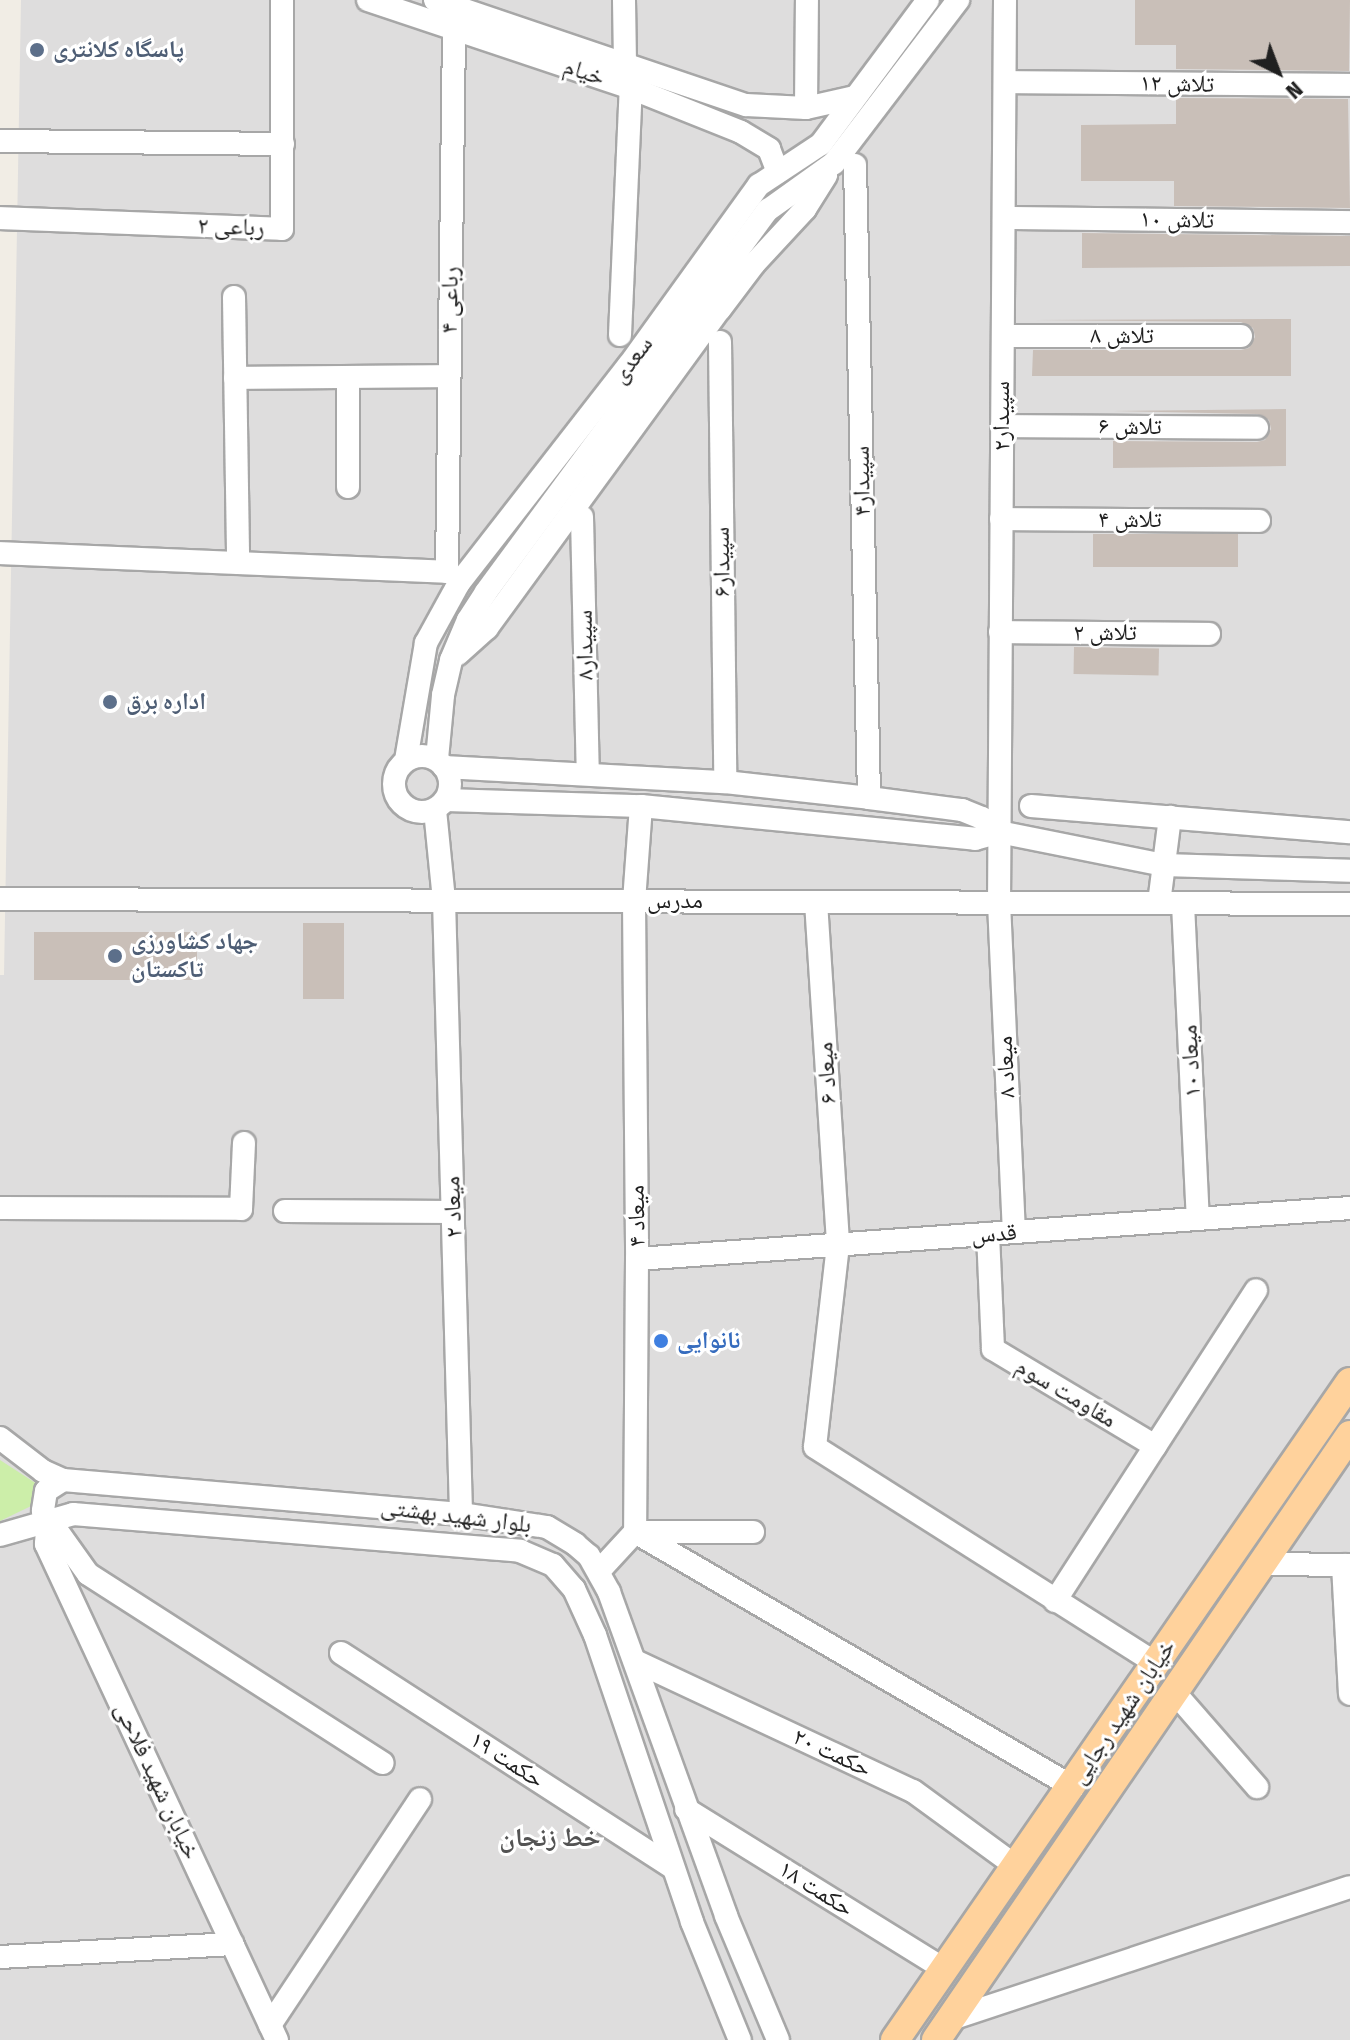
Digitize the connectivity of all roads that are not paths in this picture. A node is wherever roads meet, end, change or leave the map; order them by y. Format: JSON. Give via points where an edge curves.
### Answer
{"nodes":[{"id":1,"x":282,"y":0,"type":"edge"},
{"id":2,"x":368,"y":0,"type":"edge"},
{"id":3,"x":624,"y":0,"type":"edge"},
{"id":4,"x":807,"y":0,"type":"edge"},
{"id":5,"x":928,"y":0,"type":"edge"},
{"id":6,"x":958,"y":0,"type":"edge"},
{"id":7,"x":1005,"y":0,"type":"edge"},
{"id":8,"x":449,"y":9,"type":"edge"},
{"id":9,"x":625,"y":65,"type":"junction"},
{"id":10,"x":1005,"y":82,"type":"junction"},
{"id":11,"x":1350,"y":85,"type":"edge"},
{"id":12,"x":631,"y":88,"type":"junction"},
{"id":13,"x":855,"y":97,"type":"junction"},
{"id":14,"x":742,"y":104,"type":"junction"},
{"id":15,"x":771,"y":107,"type":"junction"},
{"id":16,"x":806,"y":108,"type":"junction"},
{"id":17,"x":731,"y":128,"type":"junction"},
{"id":18,"x":0,"y":141,"type":"edge"},
{"id":19,"x":759,"y":141,"type":"junction"},
{"id":20,"x":283,"y":144,"type":"junction"},
{"id":21,"x":845,"y":164,"type":"junction"},
{"id":22,"x":778,"y":172,"type":"junction"},
{"id":23,"x":0,"y":218,"type":"edge"},
{"id":24,"x":1004,"y":218,"type":"junction"},
{"id":25,"x":1350,"y":222,"type":"edge"},
{"id":26,"x":234,"y":297,"type":"dead end"},
{"id":27,"x":620,"y":335,"type":"dead end"},
{"id":28,"x":1003,"y":336,"type":"junction"},
{"id":29,"x":1241,"y":336,"type":"dead end"},
{"id":30,"x":720,"y":342,"type":"dead end"},
{"id":31,"x":449,"y":376,"type":"junction"},
{"id":32,"x":348,"y":377,"type":"junction"},
{"id":33,"x":235,"y":378,"type":"junction"},
{"id":34,"x":1002,"y":426,"type":"junction"},
{"id":35,"x":1257,"y":428,"type":"dead end"},
{"id":36,"x":348,"y":487,"type":"dead end"},
{"id":37,"x":582,"y":517,"type":"dead end"},
{"id":38,"x":1001,"y":519,"type":"junction"},
{"id":39,"x":1259,"y":521,"type":"dead end"},
{"id":40,"x":0,"y":553,"type":"edge"},
{"id":41,"x":238,"y":563,"type":"junction"},
{"id":42,"x":1000,"y":632,"type":"junction"},
{"id":43,"x":1209,"y":634,"type":"dead end"},
{"id":44,"x":406,"y":760,"type":"junction"},
{"id":45,"x":440,"y":763,"type":"junction"},
{"id":46,"x":588,"y":773,"type":"junction"},
{"id":47,"x":725,"y":782,"type":"junction"},
{"id":48,"x":869,"y":798,"type":"junction"},
{"id":49,"x":440,"y":805,"type":"junction"},
{"id":50,"x":641,"y":806,"type":"junction"},
{"id":51,"x":1031,"y":806,"type":"dead end"},
{"id":52,"x":1170,"y":817,"type":"junction"},
{"id":53,"x":999,"y":832,"type":"junction"},
{"id":54,"x":1350,"y":832,"type":"edge"},
{"id":55,"x":1164,"y":865,"type":"junction"},
{"id":56,"x":1350,"y":871,"type":"edge"},
{"id":57,"x":0,"y":899,"type":"edge"},
{"id":58,"x":444,"y":900,"type":"junction"},
{"id":59,"x":634,"y":901,"type":"junction"},
{"id":60,"x":816,"y":902,"type":"junction"},
{"id":61,"x":999,"y":903,"type":"junction"},
{"id":62,"x":1159,"y":903,"type":"junction"},
{"id":63,"x":1183,"y":904,"type":"junction"},
{"id":64,"x":1350,"y":904,"type":"edge"},
{"id":65,"x":244,"y":1143,"type":"dead end"},
{"id":66,"x":0,"y":1208,"type":"edge"},
{"id":67,"x":1350,"y":1208,"type":"edge"},
{"id":68,"x":285,"y":1211,"type":"dead end"},
{"id":69,"x":453,"y":1212,"type":"junction"},
{"id":70,"x":1198,"y":1219,"type":"junction"},
{"id":71,"x":1014,"y":1232,"type":"junction"},
{"id":72,"x":988,"y":1234,"type":"junction"},
{"id":73,"x":838,"y":1245,"type":"junction"},
{"id":74,"x":637,"y":1259,"type":"junction"},
{"id":75,"x":1256,"y":1290,"type":"dead end"},
{"id":76,"x":1350,"y":1382,"type":"edge"},
{"id":77,"x":1350,"y":1435,"type":"edge"},
{"id":78,"x":0,"y":1438,"type":"edge"},
{"id":79,"x":1155,"y":1446,"type":"junction"},
{"id":80,"x":63,"y":1480,"type":"junction"},
{"id":81,"x":461,"y":1514,"type":"junction"},
{"id":82,"x":48,"y":1520,"type":"junction"},
{"id":83,"x":635,"y":1532,"type":"junction"},
{"id":84,"x":753,"y":1532,"type":"dead end"},
{"id":85,"x":0,"y":1535,"type":"edge"},
{"id":86,"x":1237,"y":1545,"type":"junction"},
{"id":87,"x":1260,"y":1564,"type":"junction"},
{"id":88,"x":1347,"y":1565,"type":"edge"},
{"id":89,"x":599,"y":1571,"type":"junction"},
{"id":90,"x":1055,"y":1601,"type":"junction"},
{"id":91,"x":341,"y":1653,"type":"dead end"},
{"id":92,"x":635,"y":1661,"type":"junction"},
{"id":93,"x":1155,"y":1663,"type":"junction"},
{"id":94,"x":1175,"y":1693,"type":"junction"},
{"id":95,"x":1350,"y":1694,"type":"edge"},
{"id":96,"x":382,"y":1763,"type":"dead end"},
{"id":97,"x":1073,"y":1787,"type":"junction"},
{"id":98,"x":1257,"y":1787,"type":"dead end"},
{"id":99,"x":420,"y":1799,"type":"dead end"},
{"id":100,"x":686,"y":1809,"type":"junction"},
{"id":101,"x":672,"y":1867,"type":"junction"},
{"id":102,"x":1017,"y":1867,"type":"junction"},
{"id":103,"x":1350,"y":1887,"type":"edge"},
{"id":104,"x":726,"y":1916,"type":"junction"},
{"id":105,"x":692,"y":1922,"type":"junction"},
{"id":106,"x":233,"y":1944,"type":"junction"},
{"id":107,"x":0,"y":1957,"type":"edge"},
{"id":108,"x":946,"y":1970,"type":"junction"},
{"id":109,"x":942,"y":2030,"type":"edge"},
{"id":110,"x":274,"y":2032,"type":"edge"},
{"id":111,"x":740,"y":2040,"type":"edge"},
{"id":112,"x":778,"y":2040,"type":"edge"},
{"id":113,"x":895,"y":2040,"type":"edge"}],
"edges":[{"from":1,"to":20,"type":"street","name":"رباعی ۲"},
{"from":2,"to":8,"type":"street","name":"خیام"},
{"from":3,"to":9,"type":"street"},
{"from":4,"to":16,"type":"street"},
{"from":5,"to":13,"type":"street","name":"سعدی"},
{"from":6,"to":21,"type":"street","name":"سعدی"},
{"from":7,"to":10,"type":"street","name":"سپیدار۲"},
{"from":8,"to":9,"type":"street","name":"خیام"},
{"from":8,"to":12,"type":"street","name":"خیام"},
{"from":8,"to":31,"type":"street","name":"رباعی ۴"},
{"from":9,"to":14,"type":"street","name":"خیام"},
{"from":10,"to":11,"type":"street","name":"تلاش ۱۲"},
{"from":10,"to":24,"type":"street","name":"سپیدار۲"},
{"from":12,"to":17,"type":"street","name":"خیام"},
{"from":12,"to":27,"type":"street"},
{"from":13,"to":16,"type":"street","name":"خیام"},
{"from":13,"to":22,"type":"street","name":"سعدی","via":[[821,144]]},
{"from":14,"to":15,"type":"street","name":"خیام"},
{"from":14,"to":17,"type":"street","via":[[742,117]]},
{"from":15,"to":16,"type":"street","name":"خیام"},
{"from":15,"to":19,"type":"street","via":[[761,122]]},
{"from":17,"to":19,"type":"street","name":"خیام"},
{"from":18,"to":20,"type":"street"},
{"from":19,"to":22,"type":"street","via":[[769,149]]},
{"from":20,"to":23,"type":"street","name":"رباعی ۲","via":[[282,229]]},
{"from":21,"to":45,"type":"street","name":"سعدی","via":[[768,210],[486,592],[451,660],[443,695]]},
{"from":21,"to":48,"type":"street","name":"سپیدار۴"},
{"from":22,"to":44,"type":"street","name":"سعدی","via":[[759,185],[629,365],[459,583],[426,643]]},
{"from":24,"to":25,"type":"street","name":"تلاش ۱۰"},
{"from":24,"to":28,"type":"street","name":"سپیدار۲"},
{"from":26,"to":33,"type":"street"},
{"from":28,"to":29,"type":"street","name":"تلاش ۸"},
{"from":28,"to":34,"type":"street","name":"سپیدار۲"},
{"from":30,"to":47,"type":"street","name":"سپیدار۶"},
{"from":31,"to":32,"type":"street"},
{"from":31,"to":41,"type":"street","name":"رباعی ۴","via":[[447,572]]},
{"from":32,"to":33,"type":"street"},
{"from":32,"to":36,"type":"street"},
{"from":33,"to":41,"type":"street"},
{"from":34,"to":35,"type":"street","name":"تلاش ۶"},
{"from":34,"to":38,"type":"street","name":"سپیدار۲"},
{"from":37,"to":46,"type":"street","name":"سپیدار۸"},
{"from":38,"to":39,"type":"street","name":"تلاش ۴"},
{"from":38,"to":42,"type":"street","name":"سپیدار۲"},
{"from":40,"to":41,"type":"street"},
{"from":42,"to":43,"type":"street","name":"تلاش ۲"},
{"from":42,"to":53,"type":"street","name":"سپیدار۲"},
{"from":44,"to":45,"type":"street","via":[[423,755]]},
{"from":44,"to":49,"type":"street","via":[[395,773],[393,791],[402,806],[418,813]]},
{"from":45,"to":46,"type":"street"},
{"from":45,"to":49,"type":"street","via":[[451,785]]},
{"from":46,"to":47,"type":"street"},
{"from":47,"to":48,"type":"street"},
{"from":48,"to":53,"type":"street","via":[[962,810]]},
{"from":49,"to":50,"type":"street"},
{"from":49,"to":58,"type":"street"},
{"from":50,"to":53,"type":"street","via":[[975,839]]},
{"from":50,"to":59,"type":"street","name":"میعاد ۴"},
{"from":51,"to":52,"type":"street"},
{"from":52,"to":54,"type":"street"},
{"from":52,"to":55,"type":"street"},
{"from":53,"to":55,"type":"street"},
{"from":53,"to":61,"type":"street","name":"میعاد ۸"},
{"from":55,"to":56,"type":"street"},
{"from":55,"to":62,"type":"street"},
{"from":57,"to":58,"type":"street","name":"مدرس"},
{"from":58,"to":59,"type":"street","name":"مدرس"},
{"from":58,"to":69,"type":"street","name":"میعاد ۲"},
{"from":59,"to":60,"type":"street","name":"مدرس"},
{"from":59,"to":74,"type":"street","name":"میعاد ۴"},
{"from":60,"to":61,"type":"street","name":"مدرس"},
{"from":60,"to":73,"type":"street","name":"میعاد ۶"},
{"from":61,"to":62,"type":"street","name":"مدرس"},
{"from":61,"to":71,"type":"street","name":"میعاد ۸"},
{"from":62,"to":63,"type":"street","name":"مدرس"},
{"from":63,"to":64,"type":"street","name":"مدرس"},
{"from":63,"to":70,"type":"street","name":"میعاد ۱۰"},
{"from":65,"to":66,"type":"street","via":[[241,1209]]},
{"from":67,"to":70,"type":"street","name":"قدس"},
{"from":68,"to":69,"type":"street"},
{"from":69,"to":81,"type":"street","name":"میعاد ۲"},
{"from":70,"to":71,"type":"street","name":"قدس"},
{"from":71,"to":72,"type":"street","name":"قدس"},
{"from":72,"to":73,"type":"street","name":"قدس"},
{"from":72,"to":79,"type":"street","name":"مقاومت سوم","via":[[993,1349]]},
{"from":73,"to":74,"type":"street","name":"قدس"},
{"from":73,"to":90,"type":"street","name":"میعاد ۶","via":[[815,1447]]},
{"from":74,"to":83,"type":"street","name":"میعاد ۴"},
{"from":75,"to":79,"type":"street"},
{"from":76,"to":86,"type":"main road","name":"خیابان شهید رجایی"},
{"from":77,"to":87,"type":"main road","name":"خیابان شهید رجایی"},
{"from":78,"to":80,"type":"street","name":"بلوار شهید بهشتی"},
{"from":79,"to":90,"type":"street"},
{"from":80,"to":81,"type":"street","name":"بلوار شهید بهشتی"},
{"from":80,"to":82,"type":"street","name":"خیابان شهید فلاحی","via":[[53,1483],[42,1500]]},
{"from":81,"to":89,"type":"street","name":"بلوار شهید بهشتی","via":[[547,1527],[575,1544]]},
{"from":82,"to":85,"type":"street","name":"بلوار شهید بهشتی"},
{"from":82,"to":96,"type":"street","via":[[88,1574]]},
{"from":82,"to":101,"type":"street","name":"بلوار شهید بهشتی","via":[[73,1514],[520,1551],[553,1565],[574,1589],[595,1635]]},
{"from":82,"to":106,"type":"street","name":"خیابان شهید فلاحی","via":[[46,1544]]},
{"from":83,"to":84,"type":"street"},
{"from":83,"to":89,"type":"street"},
{"from":83,"to":97,"type":"street"},
{"from":86,"to":87,"type":"main road"},
{"from":86,"to":93,"type":"main road","name":"خیابان شهید رجایی"},
{"from":87,"to":88,"type":"street"},
{"from":87,"to":94,"type":"main road","name":"خیابان شهید رجایی"},
{"from":88,"to":95,"type":"street"},
{"from":89,"to":92,"type":"street","name":"بلوار شهید بهشتی"},
{"from":90,"to":93,"type":"street"},
{"from":91,"to":101,"type":"street","name":"حکمت ۱۹"},
{"from":92,"to":100,"type":"street","name":"بلوار شهید بهشتی"},
{"from":92,"to":102,"type":"street","name":"حکمت ۲۰","via":[[913,1791]]},
{"from":93,"to":97,"type":"main road","name":"خیابان شهید رجایی"},
{"from":94,"to":98,"type":"street"},
{"from":94,"to":109,"type":"main road","name":"خیابان شهید رجایی"},
{"from":97,"to":102,"type":"main road","name":"خیابان شهید رجایی"},
{"from":99,"to":110,"type":"street"},
{"from":100,"to":104,"type":"street","name":"بلوار شهید بهشتی"},
{"from":100,"to":108,"type":"street","name":"حکمت ۱۸"},
{"from":101,"to":105,"type":"street","name":"بلوار شهید بهشتی"},
{"from":102,"to":108,"type":"main road","name":"خیابان شهید رجایی"},
{"from":103,"to":109,"type":"street"},
{"from":104,"to":105,"type":"street"},
{"from":104,"to":112,"type":"street","name":"بلوار شهید بهشتی"},
{"from":105,"to":111,"type":"street","name":"بلوار شهید بهشتی"},
{"from":106,"to":107,"type":"street"},
{"from":106,"to":110,"type":"street","name":"خیابان شهید فلاحی"},
{"from":108,"to":113,"type":"main road","name":"خیابان شهید رجایی"}]}
